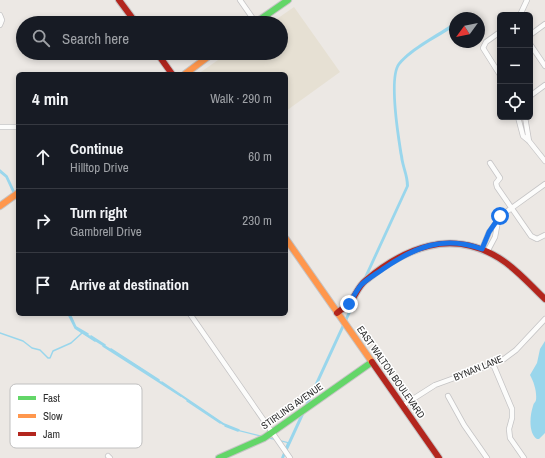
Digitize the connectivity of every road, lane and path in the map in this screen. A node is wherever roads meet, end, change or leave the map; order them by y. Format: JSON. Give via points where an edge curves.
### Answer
{"nodes":[{"id":1,"x":119,"y":0,"type":"edge"},
{"id":2,"x":240,"y":0,"type":"edge"},
{"id":3,"x":288,"y":0,"type":"edge"},
{"id":4,"x":527,"y":0,"type":"edge"},
{"id":5,"x":521,"y":12,"type":"edge"},
{"id":6,"x":0,"y":15,"type":"edge"},
{"id":7,"x":131,"y":16,"type":"edge"},
{"id":8,"x":251,"y":16,"type":"edge"},
{"id":9,"x":266,"y":16,"type":"edge"},
{"id":10,"x":545,"y":24,"type":"edge"},
{"id":11,"x":0,"y":25,"type":"edge"},
{"id":12,"x":533,"y":33,"type":"edge"},
{"id":13,"x":497,"y":34,"type":"edge"},
{"id":14,"x":533,"y":48,"type":"edge"},
{"id":15,"x":162,"y":60,"type":"edge"},
{"id":16,"x":204,"y":60,"type":"edge"},
{"id":17,"x":545,"y":66,"type":"edge"},
{"id":18,"x":497,"y":71,"type":"edge"},
{"id":19,"x":171,"y":72,"type":"edge"},
{"id":20,"x":188,"y":72,"type":"edge"},
{"id":21,"x":545,"y":85,"type":"edge"},
{"id":22,"x":533,"y":94,"type":"edge"},
{"id":23,"x":519,"y":120,"type":"edge"},
{"id":24,"x":526,"y":120,"type":"edge"},
{"id":25,"x":0,"y":127,"type":"edge"},
{"id":26,"x":16,"y":127,"type":"edge"},
{"id":27,"x":529,"y":141,"type":"junction"},
{"id":28,"x":545,"y":161,"type":"edge"},
{"id":29,"x":490,"y":163,"type":"dead end"},
{"id":30,"x":545,"y":184,"type":"edge"},
{"id":31,"x":16,"y":194,"type":"edge"},
{"id":32,"x":0,"y":206,"type":"edge"},
{"id":33,"x":511,"y":208,"type":"junction"},
{"id":34,"x":545,"y":235,"type":"edge"},
{"id":35,"x":288,"y":241,"type":"edge"},
{"id":36,"x":485,"y":250,"type":"junction"},
{"id":37,"x":545,"y":299,"type":"edge"},
{"id":38,"x":337,"y":312,"type":"junction"},
{"id":39,"x":191,"y":316,"type":"edge"},
{"id":40,"x":545,"y":319,"type":"edge"},
{"id":41,"x":372,"y":362,"type":"junction"},
{"id":42,"x":493,"y":364,"type":"junction"},
{"id":43,"x":448,"y":396,"type":"dead end"},
{"id":44,"x":402,"y":406,"type":"junction"},
{"id":45,"x":272,"y":432,"type":"junction"},
{"id":46,"x":219,"y":458,"type":"edge"},
{"id":47,"x":290,"y":458,"type":"edge"},
{"id":48,"x":438,"y":458,"type":"edge"},
{"id":49,"x":486,"y":458,"type":"edge"},
{"id":50,"x":524,"y":458,"type":"edge"}],
"edges":[{"from":1,"to":7,"type":"street"},
{"from":2,"to":8,"type":"street"},
{"from":3,"to":9,"type":"street"},
{"from":4,"to":5,"type":"street"},
{"from":6,"to":11,"type":"street"},
{"from":10,"to":12,"type":"street"},
{"from":13,"to":18,"type":"street","via":[[486,42],[483,48]]},
{"from":14,"to":17,"type":"street"},
{"from":15,"to":19,"type":"street"},
{"from":16,"to":20,"type":"street"},
{"from":21,"to":22,"type":"street"},
{"from":23,"to":27,"type":"street","via":[[522,135]]},
{"from":24,"to":27,"type":"street"},
{"from":25,"to":26,"type":"street"},
{"from":27,"to":28,"type":"street"},
{"from":29,"to":33,"type":"street","via":[[500,178],[496,183],[497,187]]},
{"from":30,"to":33,"type":"street"},
{"from":31,"to":32,"type":"street"},
{"from":33,"to":34,"type":"street","via":[[532,237],[539,239]]},
{"from":33,"to":36,"type":"street","via":[[502,214],[495,237]]},
{"from":35,"to":38,"type":"street","name":"EAST WALTON BOULEVARD"},
{"from":36,"to":37,"type":"street","via":[[507,264]]},
{"from":36,"to":38,"type":"street","via":[[450,243],[412,250],[366,280],[348,305]]},
{"from":38,"to":41,"type":"street","name":"EAST WALTON BOULEVARD"},
{"from":39,"to":45,"type":"street"},
{"from":40,"to":42,"type":"street","name":"BYNAN LANE","via":[[514,352]]},
{"from":41,"to":44,"type":"street","name":"EAST WALTON BOULEVARD"},
{"from":41,"to":45,"type":"street","name":"STIRLING AVENUE"},
{"from":42,"to":44,"type":"street","name":"BYNAN LANE","via":[[435,385]]},
{"from":42,"to":50,"type":"street","via":[[512,409],[510,438]]},
{"from":43,"to":49,"type":"street"},
{"from":44,"to":48,"type":"street","name":"EAST WALTON BOULEVARD"},
{"from":45,"to":46,"type":"street","name":"STIRLING AVENUE"},
{"from":45,"to":47,"type":"street"}]}
